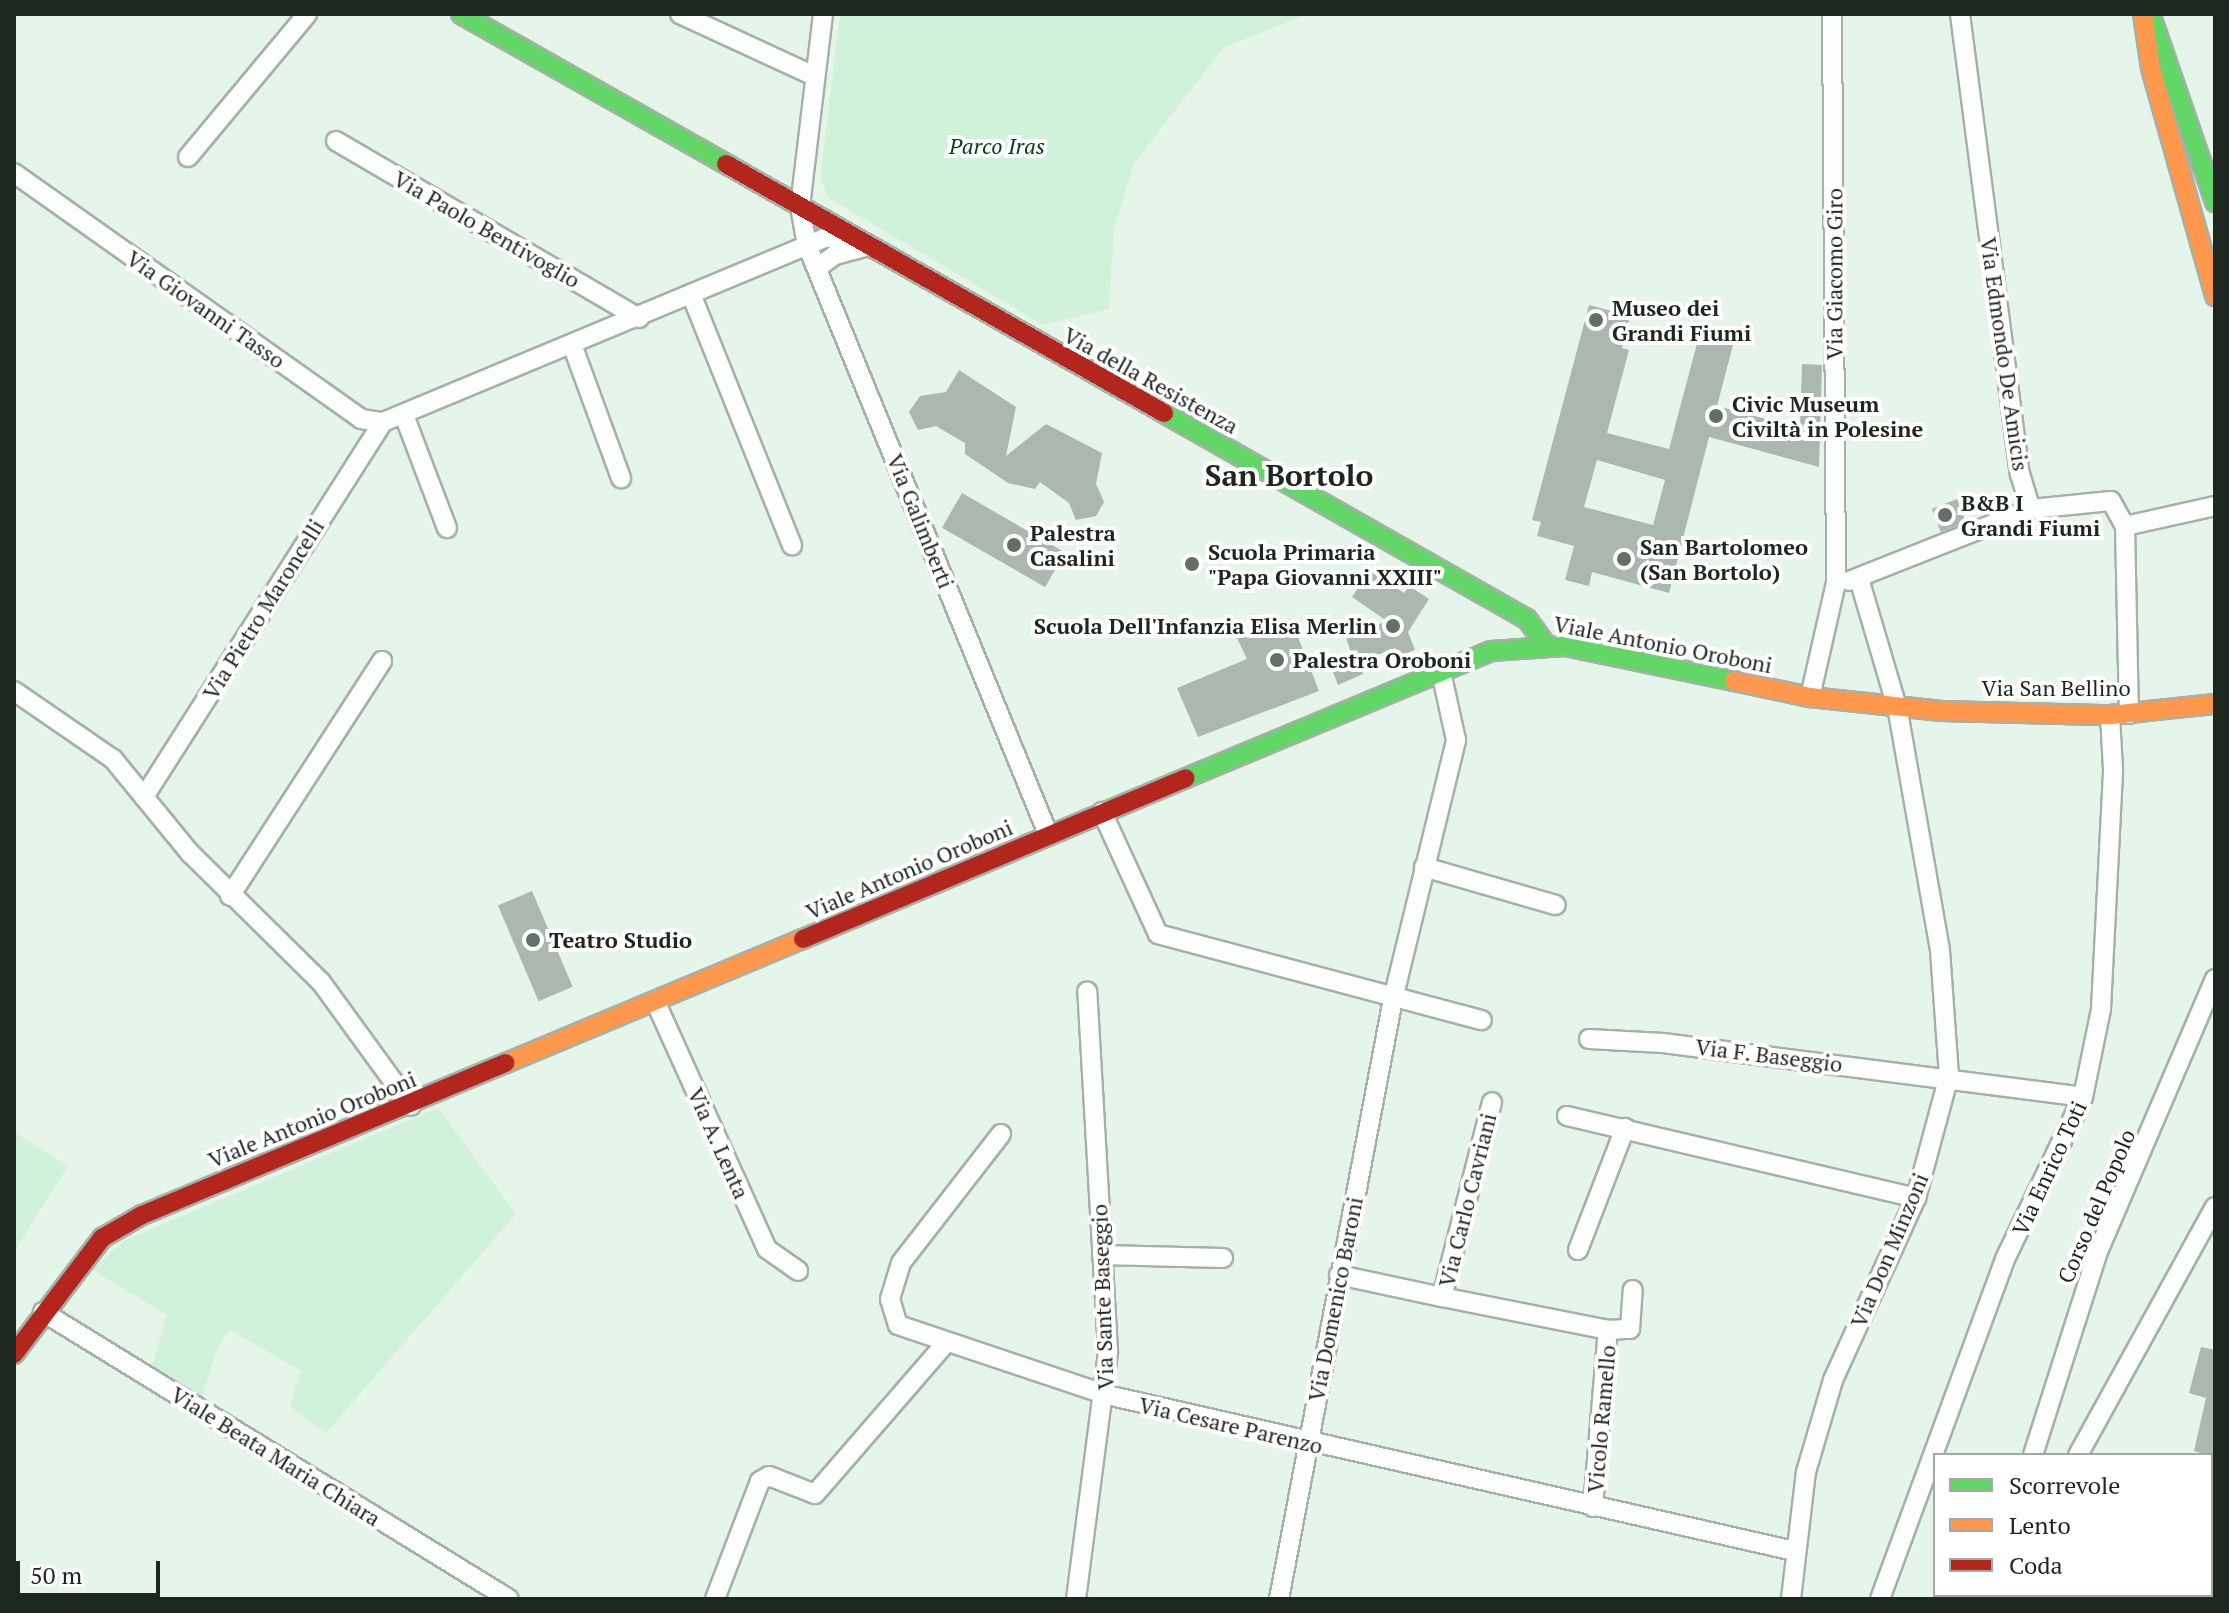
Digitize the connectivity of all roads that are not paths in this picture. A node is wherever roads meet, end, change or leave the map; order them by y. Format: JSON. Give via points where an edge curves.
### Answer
{"nodes":[{"id":1,"x":307,"y":14,"type":"edge"},
{"id":2,"x":461,"y":14,"type":"edge"},
{"id":3,"x":680,"y":14,"type":"edge"},
{"id":4,"x":823,"y":14,"type":"edge"},
{"id":5,"x":1832,"y":14,"type":"edge"},
{"id":6,"x":1960,"y":14,"type":"edge"},
{"id":7,"x":2143,"y":14,"type":"edge"},
{"id":8,"x":2151,"y":14,"type":"edge"},
{"id":9,"x":814,"y":76,"type":"junction"},
{"id":10,"x":336,"y":141,"type":"dead end"},
{"id":11,"x":188,"y":157,"type":"dead end"},
{"id":12,"x":14,"y":173,"type":"edge"},
{"id":13,"x":2211,"y":173,"type":"edge"},
{"id":14,"x":2179,"y":179,"type":"junction"},
{"id":15,"x":2215,"y":202,"type":"edge"},
{"id":16,"x":800,"y":206,"type":"junction"},
{"id":17,"x":856,"y":242,"type":"junction"},
{"id":18,"x":807,"y":245,"type":"junction"},
{"id":19,"x":817,"y":268,"type":"junction"},
{"id":20,"x":691,"y":294,"type":"junction"},
{"id":21,"x":2215,"y":296,"type":"edge"},
{"id":22,"x":639,"y":318,"type":"junction"},
{"id":23,"x":573,"y":347,"type":"junction"},
{"id":24,"x":404,"y":415,"type":"junction"},
{"id":25,"x":383,"y":422,"type":"junction"},
{"id":26,"x":621,"y":478,"type":"dead end"},
{"id":27,"x":2215,"y":506,"type":"edge"},
{"id":28,"x":2031,"y":509,"type":"junction"},
{"id":29,"x":2125,"y":526,"type":"junction"},
{"id":30,"x":447,"y":528,"type":"dead end"},
{"id":31,"x":792,"y":545,"type":"dead end"},
{"id":32,"x":1859,"y":579,"type":"junction"},
{"id":33,"x":1836,"y":583,"type":"junction"},
{"id":34,"x":1546,"y":645,"type":"junction"},
{"id":35,"x":382,"y":661,"type":"dead end"},
{"id":36,"x":1441,"y":672,"type":"junction"},
{"id":37,"x":14,"y":691,"type":"edge"},
{"id":38,"x":1810,"y":697,"type":"junction"},
{"id":39,"x":2215,"y":704,"type":"edge"},
{"id":40,"x":1897,"y":707,"type":"junction"},
{"id":41,"x":2119,"y":715,"type":"junction"},
{"id":42,"x":144,"y":797,"type":"junction"},
{"id":43,"x":1102,"y":812,"type":"junction"},
{"id":44,"x":1048,"y":834,"type":"junction"},
{"id":45,"x":1424,"y":867,"type":"junction"},
{"id":46,"x":230,"y":896,"type":"junction"},
{"id":47,"x":1556,"y":905,"type":"dead end"},
{"id":48,"x":2214,"y":986,"type":"edge"},
{"id":49,"x":1087,"y":992,"type":"dead end"},
{"id":50,"x":1393,"y":999,"type":"junction"},
{"id":51,"x":656,"y":1003,"type":"junction"},
{"id":52,"x":1482,"y":1020,"type":"dead end"},
{"id":53,"x":1589,"y":1039,"type":"dead end"},
{"id":54,"x":1949,"y":1076,"type":"junction"},
{"id":55,"x":2083,"y":1097,"type":"junction"},
{"id":56,"x":1492,"y":1102,"type":"dead end"},
{"id":57,"x":411,"y":1106,"type":"junction"},
{"id":58,"x":1567,"y":1116,"type":"dead end"},
{"id":59,"x":1625,"y":1128,"type":"junction"},
{"id":60,"x":1001,"y":1134,"type":"dead end"},
{"id":61,"x":1916,"y":1198,"type":"junction"},
{"id":62,"x":2215,"y":1207,"type":"edge"},
{"id":63,"x":1578,"y":1250,"type":"dead end"},
{"id":64,"x":1102,"y":1255,"type":"junction"},
{"id":65,"x":1223,"y":1258,"type":"dead end"},
{"id":66,"x":798,"y":1271,"type":"dead end"},
{"id":67,"x":1339,"y":1275,"type":"junction"},
{"id":68,"x":1633,"y":1290,"type":"dead end"},
{"id":69,"x":1442,"y":1297,"type":"junction"},
{"id":70,"x":43,"y":1312,"type":"junction"},
{"id":71,"x":1608,"y":1330,"type":"junction"},
{"id":72,"x":945,"y":1344,"type":"junction"},
{"id":73,"x":14,"y":1354,"type":"edge"},
{"id":74,"x":1107,"y":1395,"type":"junction"},
{"id":75,"x":1307,"y":1444,"type":"junction"},
{"id":76,"x":1934,"y":1453,"type":"edge"},
{"id":77,"x":2034,"y":1453,"type":"edge"},
{"id":78,"x":2079,"y":1453,"type":"edge"},
{"id":79,"x":1933,"y":1455,"type":"edge"},
{"id":80,"x":1593,"y":1507,"type":"junction"},
{"id":81,"x":1794,"y":1551,"type":"junction"},
{"id":82,"x":509,"y":1599,"type":"edge"},
{"id":83,"x":715,"y":1599,"type":"edge"},
{"id":84,"x":1076,"y":1599,"type":"edge"},
{"id":85,"x":1279,"y":1599,"type":"edge"},
{"id":86,"x":1791,"y":1599,"type":"edge"},
{"id":87,"x":1880,"y":1599,"type":"edge"}],
"edges":[{"from":1,"to":11,"type":"street"},
{"from":2,"to":16,"type":"street","name":"Via della Resistenza"},
{"from":3,"to":9,"type":"street"},
{"from":4,"to":9,"type":"street","name":"Via Galimberti"},
{"from":5,"to":33,"type":"street","name":"Via Giacomo Giro"},
{"from":6,"to":28,"type":"street","name":"Via Edmondo De Amicis","via":[[2020,474]]},
{"from":7,"to":14,"type":"street"},
{"from":8,"to":13,"type":"street"},
{"from":9,"to":16,"type":"street","name":"Via Galimberti"},
{"from":10,"to":22,"type":"street","name":"Via Paolo Bentivoglio"},
{"from":12,"to":25,"type":"street","name":"Via Giovanni Tasso","via":[[361,419]]},
{"from":13,"to":14,"type":"street"},
{"from":13,"to":15,"type":"street"},
{"from":14,"to":21,"type":"street"},
{"from":16,"to":17,"type":"street","name":"Via della Resistenza"},
{"from":16,"to":18,"type":"street","name":"Via Galimberti"},
{"from":17,"to":18,"type":"street"},
{"from":17,"to":19,"type":"street"},
{"from":17,"to":34,"type":"street","name":"Via della Resistenza","via":[[1527,619]]},
{"from":18,"to":19,"type":"street","name":"Via Galimberti"},
{"from":18,"to":20,"type":"street"},
{"from":19,"to":44,"type":"street","name":"Via Galimberti"},
{"from":20,"to":22,"type":"street"},
{"from":20,"to":31,"type":"street"},
{"from":22,"to":23,"type":"street"},
{"from":23,"to":24,"type":"street"},
{"from":23,"to":26,"type":"street"},
{"from":24,"to":25,"type":"street"},
{"from":24,"to":30,"type":"street"},
{"from":25,"to":42,"type":"street","name":"Via Pietro Maroncelli"},
{"from":27,"to":29,"type":"street"},
{"from":28,"to":29,"type":"street","via":[[2111,501]]},
{"from":28,"to":32,"type":"street"},
{"from":29,"to":41,"type":"street","name":"Via Enrico Toti"},
{"from":32,"to":33,"type":"street"},
{"from":32,"to":40,"type":"street"},
{"from":33,"to":38,"type":"street","name":"Via Giacomo Giro"},
{"from":34,"to":36,"type":"street","name":"Viale Antonio Oroboni","via":[[1491,651]]},
{"from":34,"to":38,"type":"street","name":"Viale Antonio Oroboni"},
{"from":35,"to":46,"type":"street"},
{"from":36,"to":43,"type":"street","name":"Viale Antonio Oroboni"},
{"from":36,"to":45,"type":"street","name":"Via Domenico Baroni","via":[[1456,740]]},
{"from":37,"to":42,"type":"street","via":[[113,759]]},
{"from":38,"to":40,"type":"street","name":"Viale Antonio Oroboni"},
{"from":39,"to":41,"type":"street","name":"Via San Bellino"},
{"from":40,"to":41,"type":"street","name":"Via San Bellino"},
{"from":40,"to":54,"type":"street","name":"Via Don Minzoni","via":[[1940,950]]},
{"from":41,"to":55,"type":"street","name":"Via Enrico Toti","via":[[2101,1009]]},
{"from":42,"to":46,"type":"street"},
{"from":43,"to":44,"type":"street","name":"Viale Antonio Oroboni"},
{"from":43,"to":50,"type":"street","via":[[1158,934]]},
{"from":44,"to":51,"type":"street","name":"Viale Antonio Oroboni"},
{"from":45,"to":47,"type":"street"},
{"from":45,"to":50,"type":"street","name":"Via Domenico Baroni"},
{"from":46,"to":57,"type":"street","via":[[321,982]]},
{"from":48,"to":77,"type":"street","name":"Corso del Popolo","via":[[2097,1254]]},
{"from":49,"to":64,"type":"street","name":"Via Sante Baseggio"},
{"from":50,"to":52,"type":"street"},
{"from":50,"to":67,"type":"street","name":"Via Domenico Baroni"},
{"from":51,"to":57,"type":"street","name":"Viale Antonio Oroboni"},
{"from":51,"to":66,"type":"street","name":"Via A. Lenta","via":[[767,1249]]},
{"from":53,"to":54,"type":"street","name":"Via F. Baseggio"},
{"from":54,"to":55,"type":"street","name":"Via F. Baseggio"},
{"from":54,"to":61,"type":"street","name":"Via Don Minzoni"},
{"from":55,"to":76,"type":"street","name":"Via Enrico Toti","via":[[2006,1257]]},
{"from":56,"to":69,"type":"street","name":"Via Carlo Cavriani"},
{"from":57,"to":70,"type":"street","name":"Viale Antonio Oroboni","via":[[120,1227],[75,1268]]},
{"from":58,"to":59,"type":"street"},
{"from":59,"to":61,"type":"street"},
{"from":59,"to":63,"type":"street"},
{"from":60,"to":72,"type":"street","name":"Via Cesare Parenzo","via":[[901,1263],[890,1299],[898,1325]]},
{"from":61,"to":81,"type":"street","name":"Via Don Minzoni","via":[[1833,1380],[1806,1472]]},
{"from":62,"to":78,"type":"street"},
{"from":64,"to":65,"type":"street"},
{"from":64,"to":74,"type":"street","name":"Via Sante Baseggio"},
{"from":67,"to":69,"type":"street","name":"Via Carlo Cavriani"},
{"from":67,"to":75,"type":"street","name":"Via Domenico Baroni"},
{"from":68,"to":71,"type":"street","via":[[1630,1329]]},
{"from":69,"to":71,"type":"street","name":"Via Carlo Cavriani"},
{"from":70,"to":73,"type":"street","name":"Viale Antonio Oroboni"},
{"from":70,"to":82,"type":"street","name":"Viale Beata Maria Chiara"},
{"from":71,"to":80,"type":"street","name":"Vicolo Ramello"},
{"from":72,"to":74,"type":"street","name":"Via Cesare Parenzo"},
{"from":72,"to":83,"type":"street","via":[[815,1494],[769,1476],[760,1481]]},
{"from":74,"to":75,"type":"street","name":"Via Cesare Parenzo"},
{"from":74,"to":84,"type":"street","name":"Via Sante Baseggio"},
{"from":75,"to":80,"type":"street","name":"Via Cesare Parenzo"},
{"from":75,"to":85,"type":"street","name":"Via Domenico Baroni"},
{"from":79,"to":87,"type":"street","name":"Via Enrico Toti"},
{"from":80,"to":81,"type":"street","name":"Via Cesare Parenzo"},
{"from":81,"to":86,"type":"street","name":"Via Don Minzoni"}]}
